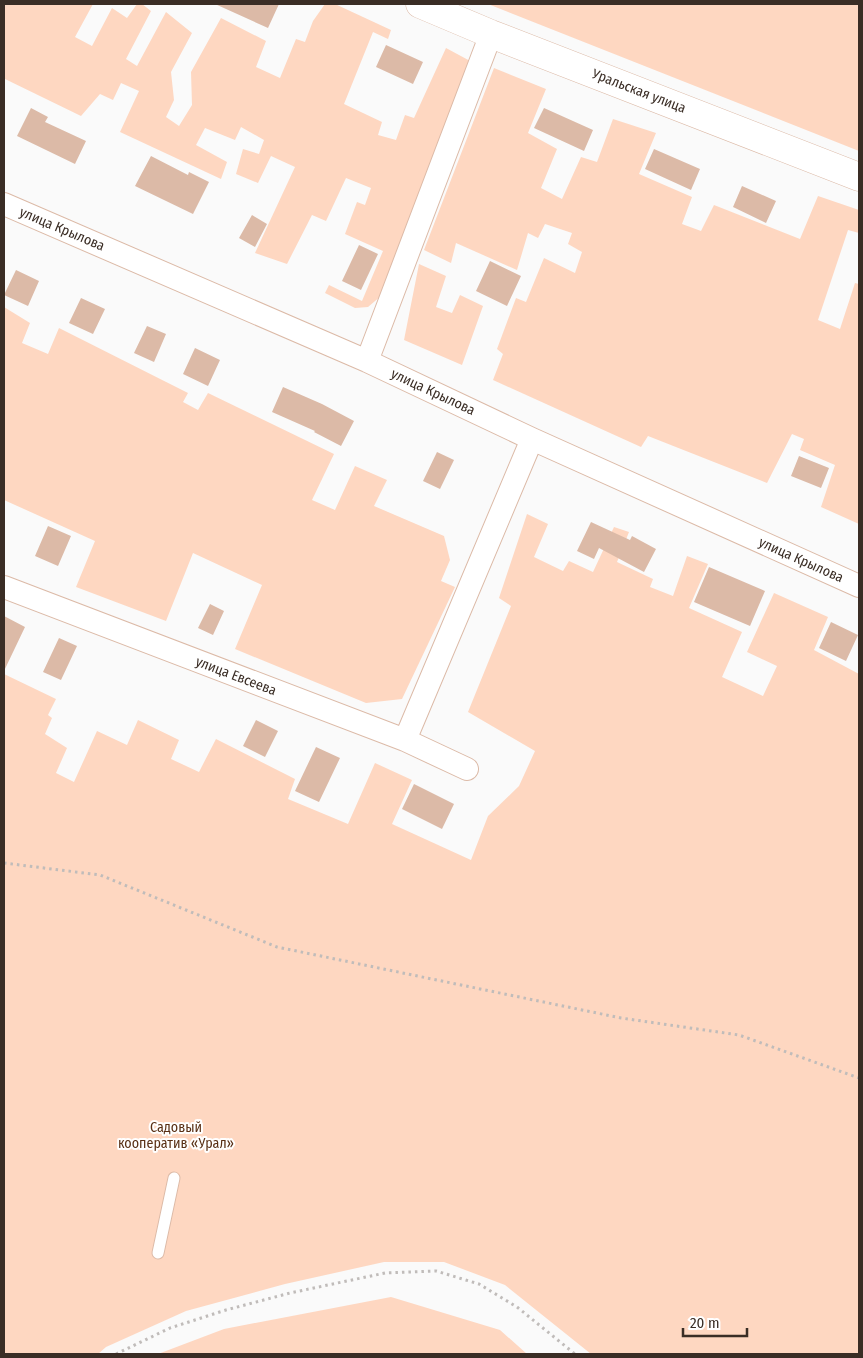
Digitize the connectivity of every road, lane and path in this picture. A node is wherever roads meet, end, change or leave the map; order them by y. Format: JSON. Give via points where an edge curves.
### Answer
{"nodes":[{"id":1,"x":420,"y":4,"type":"edge"},
{"id":2,"x":491,"y":34,"type":"junction"},
{"id":3,"x":859,"y":177,"type":"edge"},
{"id":4,"x":4,"y":204,"type":"edge"},
{"id":5,"x":367,"y":361,"type":"junction"},
{"id":6,"x":532,"y":439,"type":"junction"},
{"id":7,"x":859,"y":586,"type":"edge"},
{"id":8,"x":4,"y":587,"type":"edge"},
{"id":9,"x":405,"y":740,"type":"junction"},
{"id":10,"x":467,"y":769,"type":"dead end"},
{"id":11,"x":4,"y":862,"type":"edge"},
{"id":12,"x":859,"y":1078,"type":"edge"},
{"id":13,"x":174,"y":1178,"type":"dead end"},
{"id":14,"x":158,"y":1254,"type":"dead end"},
{"id":15,"x":116,"y":1354,"type":"edge"},
{"id":16,"x":576,"y":1354,"type":"edge"}],
"edges":[{"from":1,"to":2,"type":"main road","name":"Уральская улица"},
{"from":2,"to":3,"type":"main road","name":"Уральская улица"},
{"from":2,"to":5,"type":"street"},
{"from":4,"to":5,"type":"street","name":"улица Крылова"},
{"from":5,"to":6,"type":"street","name":"улица Крылова"},
{"from":6,"to":7,"type":"street","name":"улица Крылова"},
{"from":6,"to":9,"type":"street"},
{"from":8,"to":9,"type":"street","name":"улица Евсеева"},
{"from":9,"to":10,"type":"street","name":"улица Евсеева"},
{"from":11,"to":12,"type":"path","via":[[100,875],[277,947],[621,1018],[739,1035]]},
{"from":13,"to":14,"type":"lane"},
{"from":15,"to":16,"type":"path","via":[[170,1328],[290,1293],[385,1273],[436,1271],[479,1284],[517,1307]]}]}
